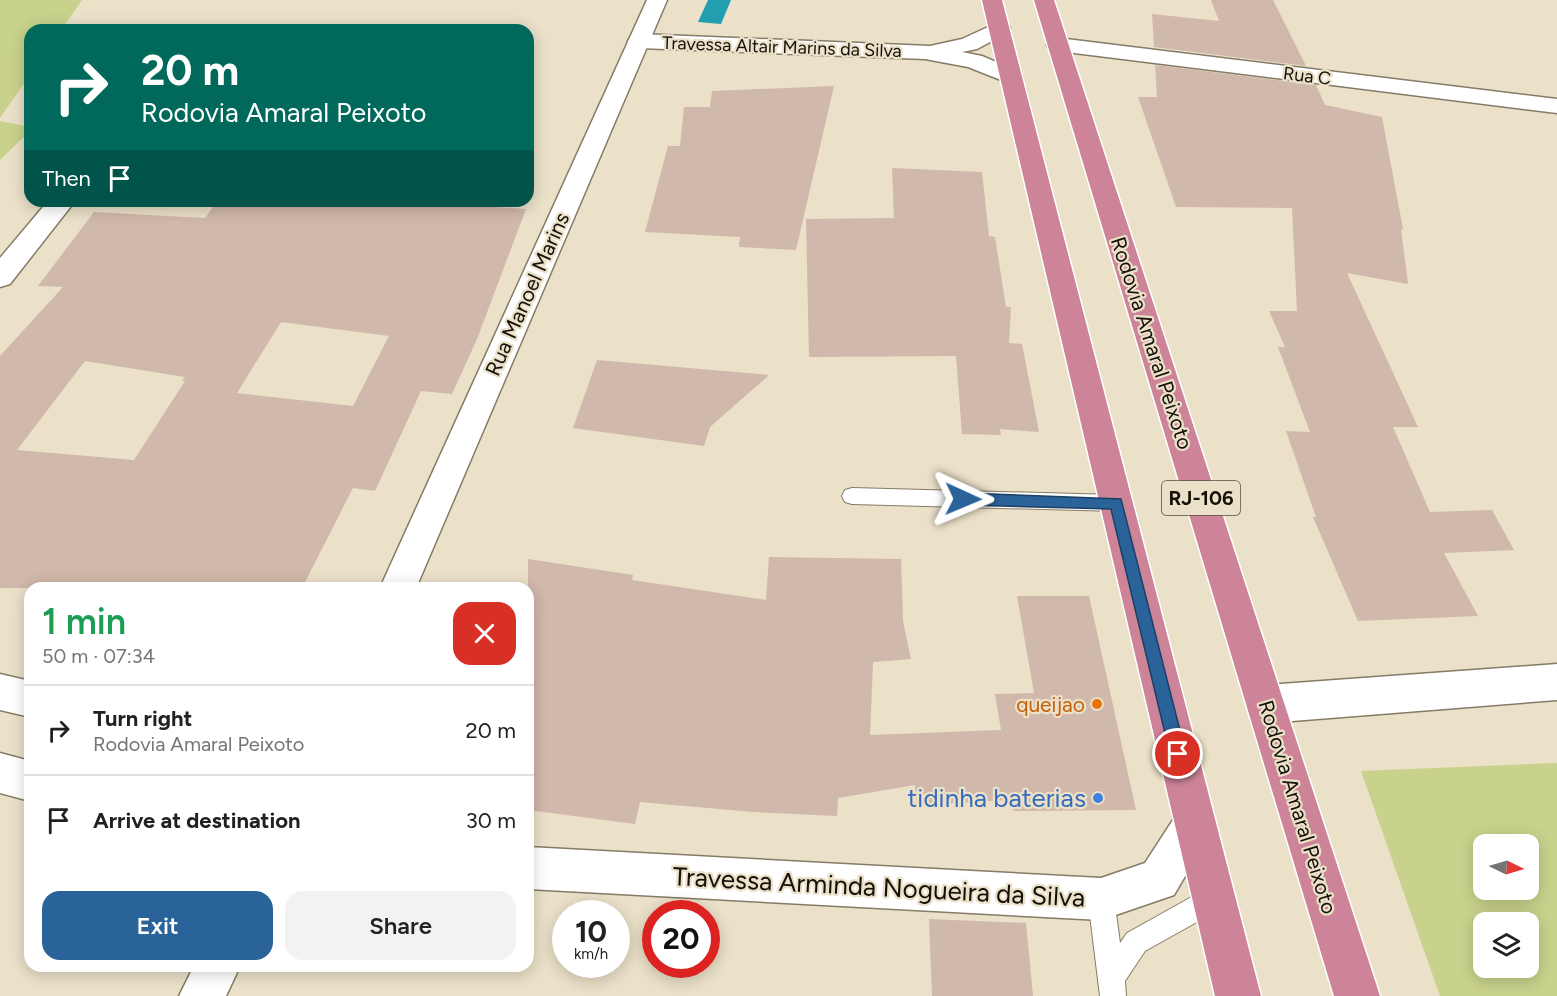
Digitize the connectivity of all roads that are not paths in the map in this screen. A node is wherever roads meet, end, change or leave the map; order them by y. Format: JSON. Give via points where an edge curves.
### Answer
{"nodes":[{"id":1,"x":657,"y":0,"type":"edge"},
{"id":2,"x":1044,"y":0,"type":"edge"},
{"id":3,"x":996,"y":14,"type":"edge"},
{"id":4,"x":639,"y":41,"type":"junction"},
{"id":5,"x":1058,"y":45,"type":"junction"},
{"id":6,"x":926,"y":52,"type":"junction"},
{"id":7,"x":1011,"y":77,"type":"junction"},
{"id":8,"x":1557,"y":106,"type":"edge"},
{"id":9,"x":57,"y":207,"type":"edge"},
{"id":10,"x":0,"y":277,"type":"edge"},
{"id":11,"x":852,"y":496,"type":"dead end"},
{"id":12,"x":1116,"y":503,"type":"junction"},
{"id":13,"x":401,"y":582,"type":"edge"},
{"id":14,"x":1557,"y":682,"type":"edge"},
{"id":15,"x":0,"y":692,"type":"edge"},
{"id":16,"x":24,"y":698,"type":"edge"},
{"id":17,"x":1266,"y":704,"type":"junction"},
{"id":18,"x":0,"y":773,"type":"edge"},
{"id":19,"x":24,"y":779,"type":"edge"},
{"id":20,"x":1194,"y":823,"type":"junction"},
{"id":21,"x":534,"y":868,"type":"edge"},
{"id":22,"x":1101,"y":899,"type":"junction"},
{"id":23,"x":1213,"y":899,"type":"junction"},
{"id":24,"x":215,"y":972,"type":"edge"},
{"id":25,"x":1112,"y":987,"type":"edge"},
{"id":26,"x":202,"y":996,"type":"edge"},
{"id":27,"x":1238,"y":996,"type":"edge"},
{"id":28,"x":1357,"y":996,"type":"edge"}],
"edges":[{"from":1,"to":4,"type":"street","name":"Rua Manoel Marins"},
{"from":2,"to":5,"type":"highway","name":"Rodovia Amaral Peixoto","number":"RJ-106"},
{"from":3,"to":6,"type":"street","name":"Travessa Altair Marins da Silva","via":[[969,44]]},
{"from":3,"to":7,"type":"highway"},
{"from":4,"to":6,"type":"street","name":"Travessa Altair Marins da Silva"},
{"from":4,"to":13,"type":"street","name":"Rua Manoel Marins"},
{"from":5,"to":8,"type":"street","name":"Rua C"},
{"from":5,"to":17,"type":"highway","name":"Rodovia Amaral Peixoto","number":"RJ-106"},
{"from":6,"to":7,"type":"street","name":"Travessa Altair Marins da Silva","via":[[974,61]]},
{"from":7,"to":12,"type":"highway"},
{"from":9,"to":10,"type":"street"},
{"from":11,"to":12,"type":"lane"},
{"from":12,"to":20,"type":"highway"},
{"from":14,"to":17,"type":"street"},
{"from":15,"to":16,"type":"street"},
{"from":17,"to":28,"type":"highway","name":"Rodovia Amaral Peixoto","number":"RJ-106"},
{"from":18,"to":19,"type":"street"},
{"from":20,"to":22,"type":"street","name":"Travessa Arminda Nogueira da Silva","via":[[1159,880]]},
{"from":20,"to":23,"type":"highway"},
{"from":21,"to":22,"type":"street","name":"Travessa Arminda Nogueira da Silva"},
{"from":22,"to":25,"type":"lane"},
{"from":23,"to":25,"type":"lane","via":[[1136,942]]},
{"from":23,"to":27,"type":"highway"},
{"from":24,"to":26,"type":"street"}]}
